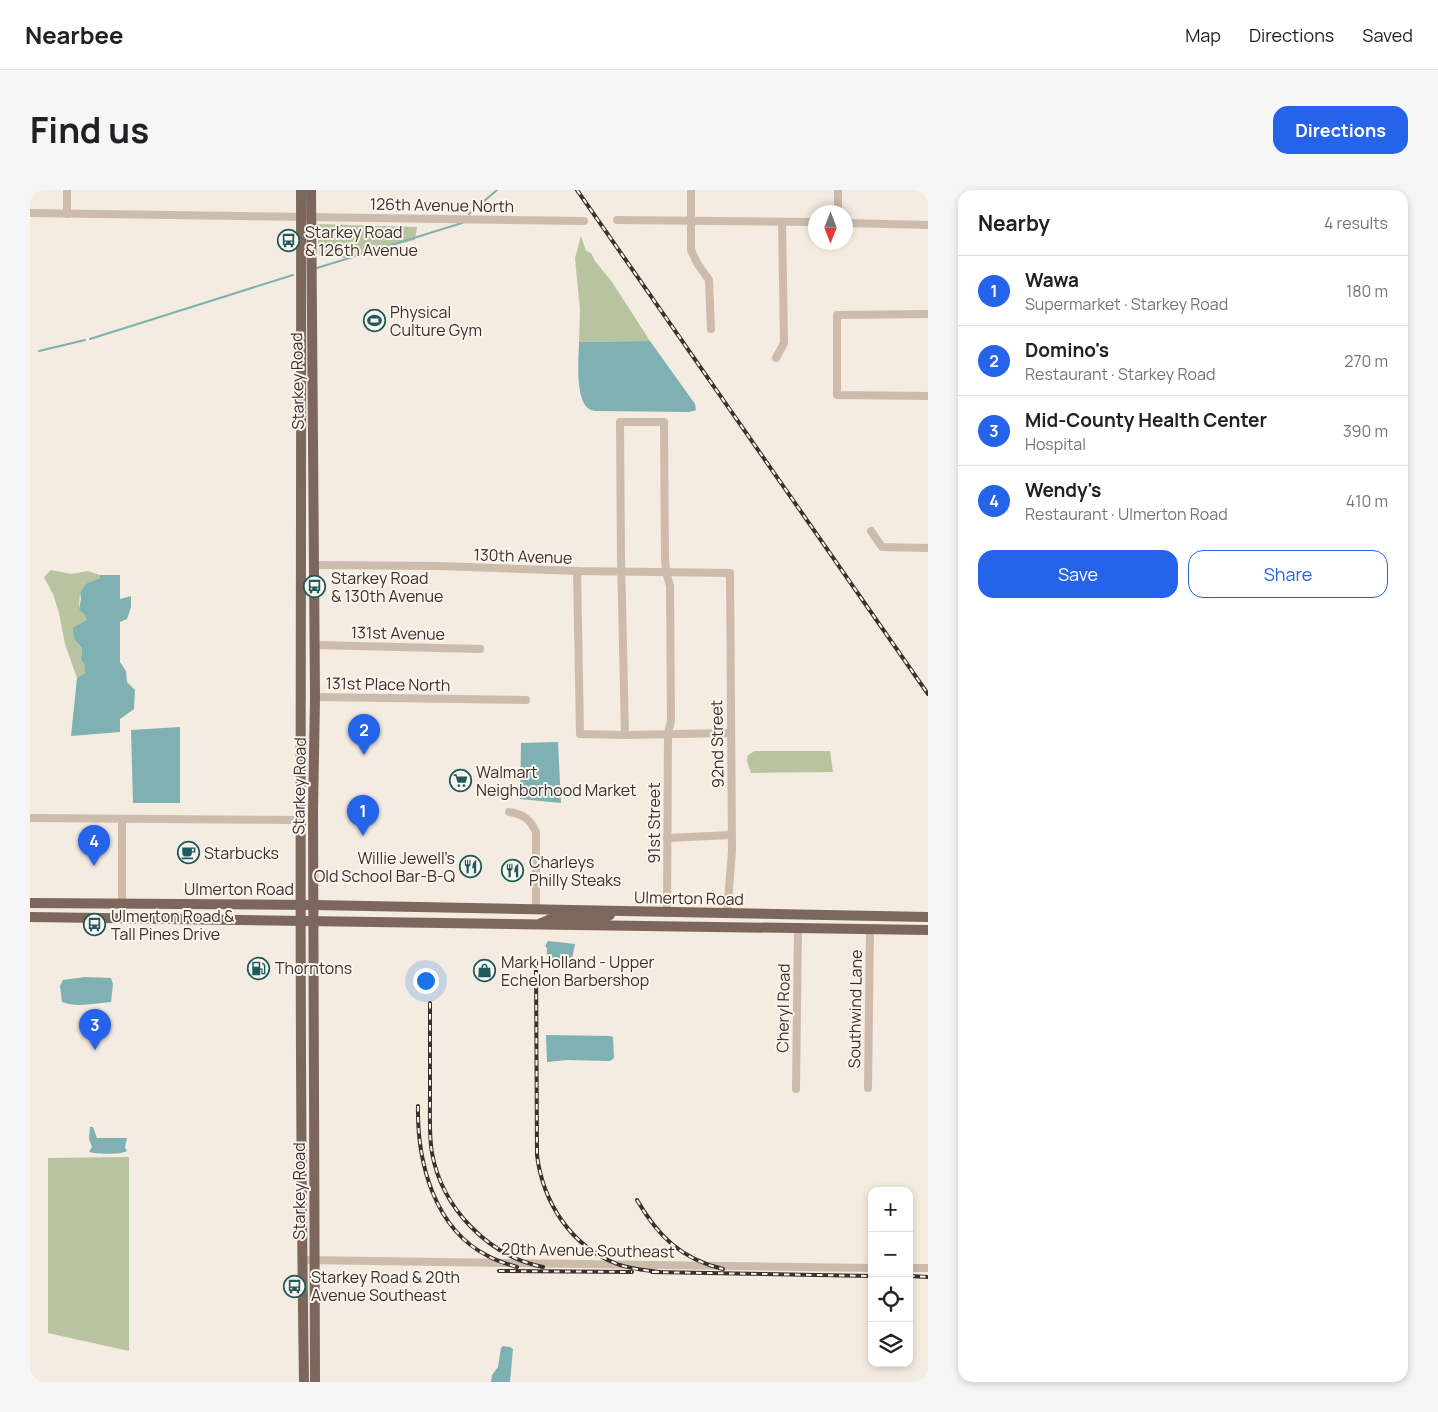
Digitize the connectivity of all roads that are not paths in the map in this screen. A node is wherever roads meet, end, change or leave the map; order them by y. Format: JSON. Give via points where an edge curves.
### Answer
{"nodes":[{"id":1,"x":67,"y":190,"type":"edge"},
{"id":2,"x":301,"y":190,"type":"edge"},
{"id":3,"x":311,"y":190,"type":"edge"},
{"id":4,"x":691,"y":190,"type":"edge"},
{"id":5,"x":838,"y":190,"type":"edge"},
{"id":6,"x":838,"y":205,"type":"edge"},
{"id":7,"x":30,"y":213,"type":"edge"},
{"id":8,"x":67,"y":214,"type":"junction"},
{"id":9,"x":306,"y":217,"type":"junction"},
{"id":10,"x":617,"y":220,"type":"dead end"},
{"id":11,"x":691,"y":220,"type":"junction"},
{"id":12,"x":584,"y":221,"type":"dead end"},
{"id":13,"x":782,"y":222,"type":"junction"},
{"id":14,"x":808,"y":222,"type":"edge"},
{"id":15,"x":853,"y":223,"type":"edge"},
{"id":16,"x":928,"y":225,"type":"edge"},
{"id":17,"x":928,"y":314,"type":"edge"},
{"id":18,"x":711,"y":329,"type":"dead end"},
{"id":19,"x":776,"y":358,"type":"dead end"},
{"id":20,"x":928,"y":396,"type":"edge"},
{"id":21,"x":302,"y":516,"type":"junction"},
{"id":22,"x":871,"y":531,"type":"dead end"},
{"id":23,"x":928,"y":548,"type":"edge"},
{"id":24,"x":314,"y":565,"type":"junction"},
{"id":25,"x":577,"y":571,"type":"junction"},
{"id":26,"x":622,"y":571,"type":"junction"},
{"id":27,"x":666,"y":572,"type":"junction"},
{"id":28,"x":730,"y":573,"type":"joint"},
{"id":29,"x":302,"y":577,"type":"junction"},
{"id":30,"x":315,"y":645,"type":"junction"},
{"id":31,"x":480,"y":649,"type":"dead end"},
{"id":32,"x":315,"y":697,"type":"junction"},
{"id":33,"x":526,"y":700,"type":"dead end"},
{"id":34,"x":301,"y":729,"type":"junction"},
{"id":35,"x":668,"y":733,"type":"junction"},
{"id":36,"x":730,"y":733,"type":"junction"},
{"id":37,"x":625,"y":735,"type":"junction"},
{"id":38,"x":315,"y":748,"type":"junction"},
{"id":39,"x":509,"y":812,"type":"dead end"},
{"id":40,"x":30,"y":818,"type":"edge"},
{"id":41,"x":122,"y":820,"type":"junction"},
{"id":42,"x":301,"y":820,"type":"junction"},
{"id":43,"x":731,"y":835,"type":"junction"},
{"id":44,"x":667,"y":838,"type":"junction"},
{"id":45,"x":30,"y":903,"type":"edge"},
{"id":46,"x":122,"y":904,"type":"junction"},
{"id":47,"x":301,"y":905,"type":"junction"},
{"id":48,"x":314,"y":905,"type":"junction"},
{"id":49,"x":536,"y":909,"type":"junction"},
{"id":50,"x":618,"y":911,"type":"junction"},
{"id":51,"x":667,"y":913,"type":"junction"},
{"id":52,"x":727,"y":914,"type":"junction"},
{"id":53,"x":30,"y":917,"type":"edge"},
{"id":54,"x":897,"y":917,"type":"junction"},
{"id":55,"x":928,"y":917,"type":"edge"},
{"id":56,"x":301,"y":921,"type":"junction"},
{"id":57,"x":314,"y":921,"type":"junction"},
{"id":58,"x":498,"y":924,"type":"junction"},
{"id":59,"x":538,"y":925,"type":"junction"},
{"id":60,"x":645,"y":926,"type":"junction"},
{"id":61,"x":798,"y":928,"type":"junction"},
{"id":62,"x":870,"y":929,"type":"junction"},
{"id":63,"x":928,"y":930,"type":"edge"},
{"id":64,"x":868,"y":1088,"type":"dead end"},
{"id":65,"x":796,"y":1089,"type":"dead end"},
{"id":66,"x":303,"y":1260,"type":"junction"},
{"id":67,"x":314,"y":1260,"type":"junction"},
{"id":68,"x":868,"y":1268,"type":"edge"},
{"id":69,"x":913,"y":1268,"type":"edge"},
{"id":70,"x":928,"y":1268,"type":"edge"},
{"id":71,"x":304,"y":1382,"type":"edge"},
{"id":72,"x":315,"y":1382,"type":"edge"}],
"edges":[{"from":1,"to":8,"type":"street"},
{"from":2,"to":9,"type":"main road","name":"Starkey Road"},
{"from":3,"to":9,"type":"main road","name":"Starkey Road"},
{"from":4,"to":11,"type":"street"},
{"from":5,"to":6,"type":"street"},
{"from":7,"to":8,"type":"street","name":"126th Avenue North"},
{"from":8,"to":9,"type":"street","name":"126th Avenue North"},
{"from":9,"to":12,"type":"street","name":"126th Avenue North"},
{"from":9,"to":21,"type":"main road","name":"Starkey Road"},
{"from":9,"to":24,"type":"main road","name":"Starkey Road"},
{"from":10,"to":11,"type":"street"},
{"from":11,"to":13,"type":"street"},
{"from":11,"to":18,"type":"street","via":[[691,250],[709,280]]},
{"from":13,"to":14,"type":"street"},
{"from":13,"to":19,"type":"street","via":[[784,343]]},
{"from":15,"to":16,"type":"street"},
{"from":17,"to":20,"type":"street","via":[[837,315],[837,395]]},
{"from":21,"to":24,"type":"main road","via":[[305,520],[305,551]]},
{"from":21,"to":29,"type":"main road","name":"Starkey Road"},
{"from":22,"to":23,"type":"street","via":[[882,547]]},
{"from":24,"to":25,"type":"street","name":"130th Avenue"},
{"from":24,"to":29,"type":"main road"},
{"from":24,"to":30,"type":"main road","name":"Starkey Road"},
{"from":25,"to":26,"type":"street","name":"130th Avenue"},
{"from":25,"to":37,"type":"street","via":[[580,734]]},
{"from":26,"to":27,"type":"street","name":"130th Avenue"},
{"from":26,"to":27,"type":"street","name":"91st Street","via":[[620,422],[664,422]]},
{"from":26,"to":37,"type":"street"},
{"from":27,"to":28,"type":"street","name":"130th Avenue"},
{"from":27,"to":35,"type":"street","name":"91st Street","via":[[670,586],[671,721]]},
{"from":28,"to":36,"type":"street","name":"92nd Street"},
{"from":29,"to":34,"type":"main road","name":"Starkey Road"},
{"from":30,"to":31,"type":"street","name":"131st Avenue"},
{"from":30,"to":32,"type":"main road","name":"Starkey Road"},
{"from":32,"to":33,"type":"street","name":"131st Place North"},
{"from":32,"to":38,"type":"main road","name":"Starkey Road"},
{"from":34,"to":38,"type":"main road"},
{"from":34,"to":42,"type":"main road","name":"Starkey Road"},
{"from":35,"to":36,"type":"street"},
{"from":35,"to":37,"type":"street"},
{"from":35,"to":44,"type":"street","name":"91st Street"},
{"from":36,"to":43,"type":"street","name":"92nd Street"},
{"from":38,"to":48,"type":"main road","name":"Starkey Road"},
{"from":39,"to":49,"type":"street","via":[[525,816],[536,832]]},
{"from":40,"to":41,"type":"street"},
{"from":41,"to":42,"type":"street"},
{"from":41,"to":46,"type":"street"},
{"from":42,"to":47,"type":"main road","name":"Starkey Road"},
{"from":43,"to":44,"type":"street"},
{"from":43,"to":52,"type":"street","name":"92nd Street"},
{"from":44,"to":51,"type":"street","name":"91st Street"},
{"from":45,"to":46,"type":"main road","name":"Ulmerton Road"},
{"from":46,"to":47,"type":"main road","name":"Ulmerton Road"},
{"from":47,"to":48,"type":"main road","name":"Ulmerton Road"},
{"from":47,"to":56,"type":"main road","name":"Starkey Road"},
{"from":48,"to":49,"type":"main road","name":"Ulmerton Road"},
{"from":48,"to":57,"type":"main road","name":"Starkey Road"},
{"from":49,"to":50,"type":"main road","name":"Ulmerton Road"},
{"from":49,"to":58,"type":"main road","via":[[521,917],[504,918]]},
{"from":50,"to":51,"type":"main road","name":"Ulmerton Road"},
{"from":50,"to":59,"type":"main road","via":[[605,918],[553,918]]},
{"from":51,"to":52,"type":"main road","name":"Ulmerton Road"},
{"from":52,"to":54,"type":"main road","name":"Ulmerton Road"},
{"from":52,"to":60,"type":"main road","via":[[713,920],[657,919]]},
{"from":53,"to":56,"type":"main road","name":"Ulmerton Road"},
{"from":54,"to":55,"type":"main road","name":"Ulmerton Road"},
{"from":54,"to":61,"type":"main road","via":[[891,922],[813,922]]},
{"from":56,"to":57,"type":"main road","name":"Ulmerton Road"},
{"from":56,"to":66,"type":"main road","name":"Starkey Road"},
{"from":57,"to":58,"type":"main road","name":"Ulmerton Road"},
{"from":57,"to":67,"type":"main road","name":"Starkey Road"},
{"from":58,"to":59,"type":"main road","name":"Ulmerton Road"},
{"from":59,"to":60,"type":"main road","name":"Ulmerton Road"},
{"from":60,"to":61,"type":"main road","name":"Ulmerton Road"},
{"from":61,"to":62,"type":"main road","name":"Ulmerton Road"},
{"from":61,"to":65,"type":"street","name":"Cheryl Road"},
{"from":62,"to":63,"type":"main road","name":"Ulmerton Road"},
{"from":62,"to":64,"type":"street","name":"Southwind Lane"},
{"from":66,"to":67,"type":"street","name":"20th Avenue Southeast"},
{"from":66,"to":71,"type":"main road","name":"Starkey Road"},
{"from":67,"to":68,"type":"street","name":"20th Avenue Southeast"},
{"from":67,"to":72,"type":"main road","name":"Starkey Road"},
{"from":69,"to":70,"type":"street"}]}
